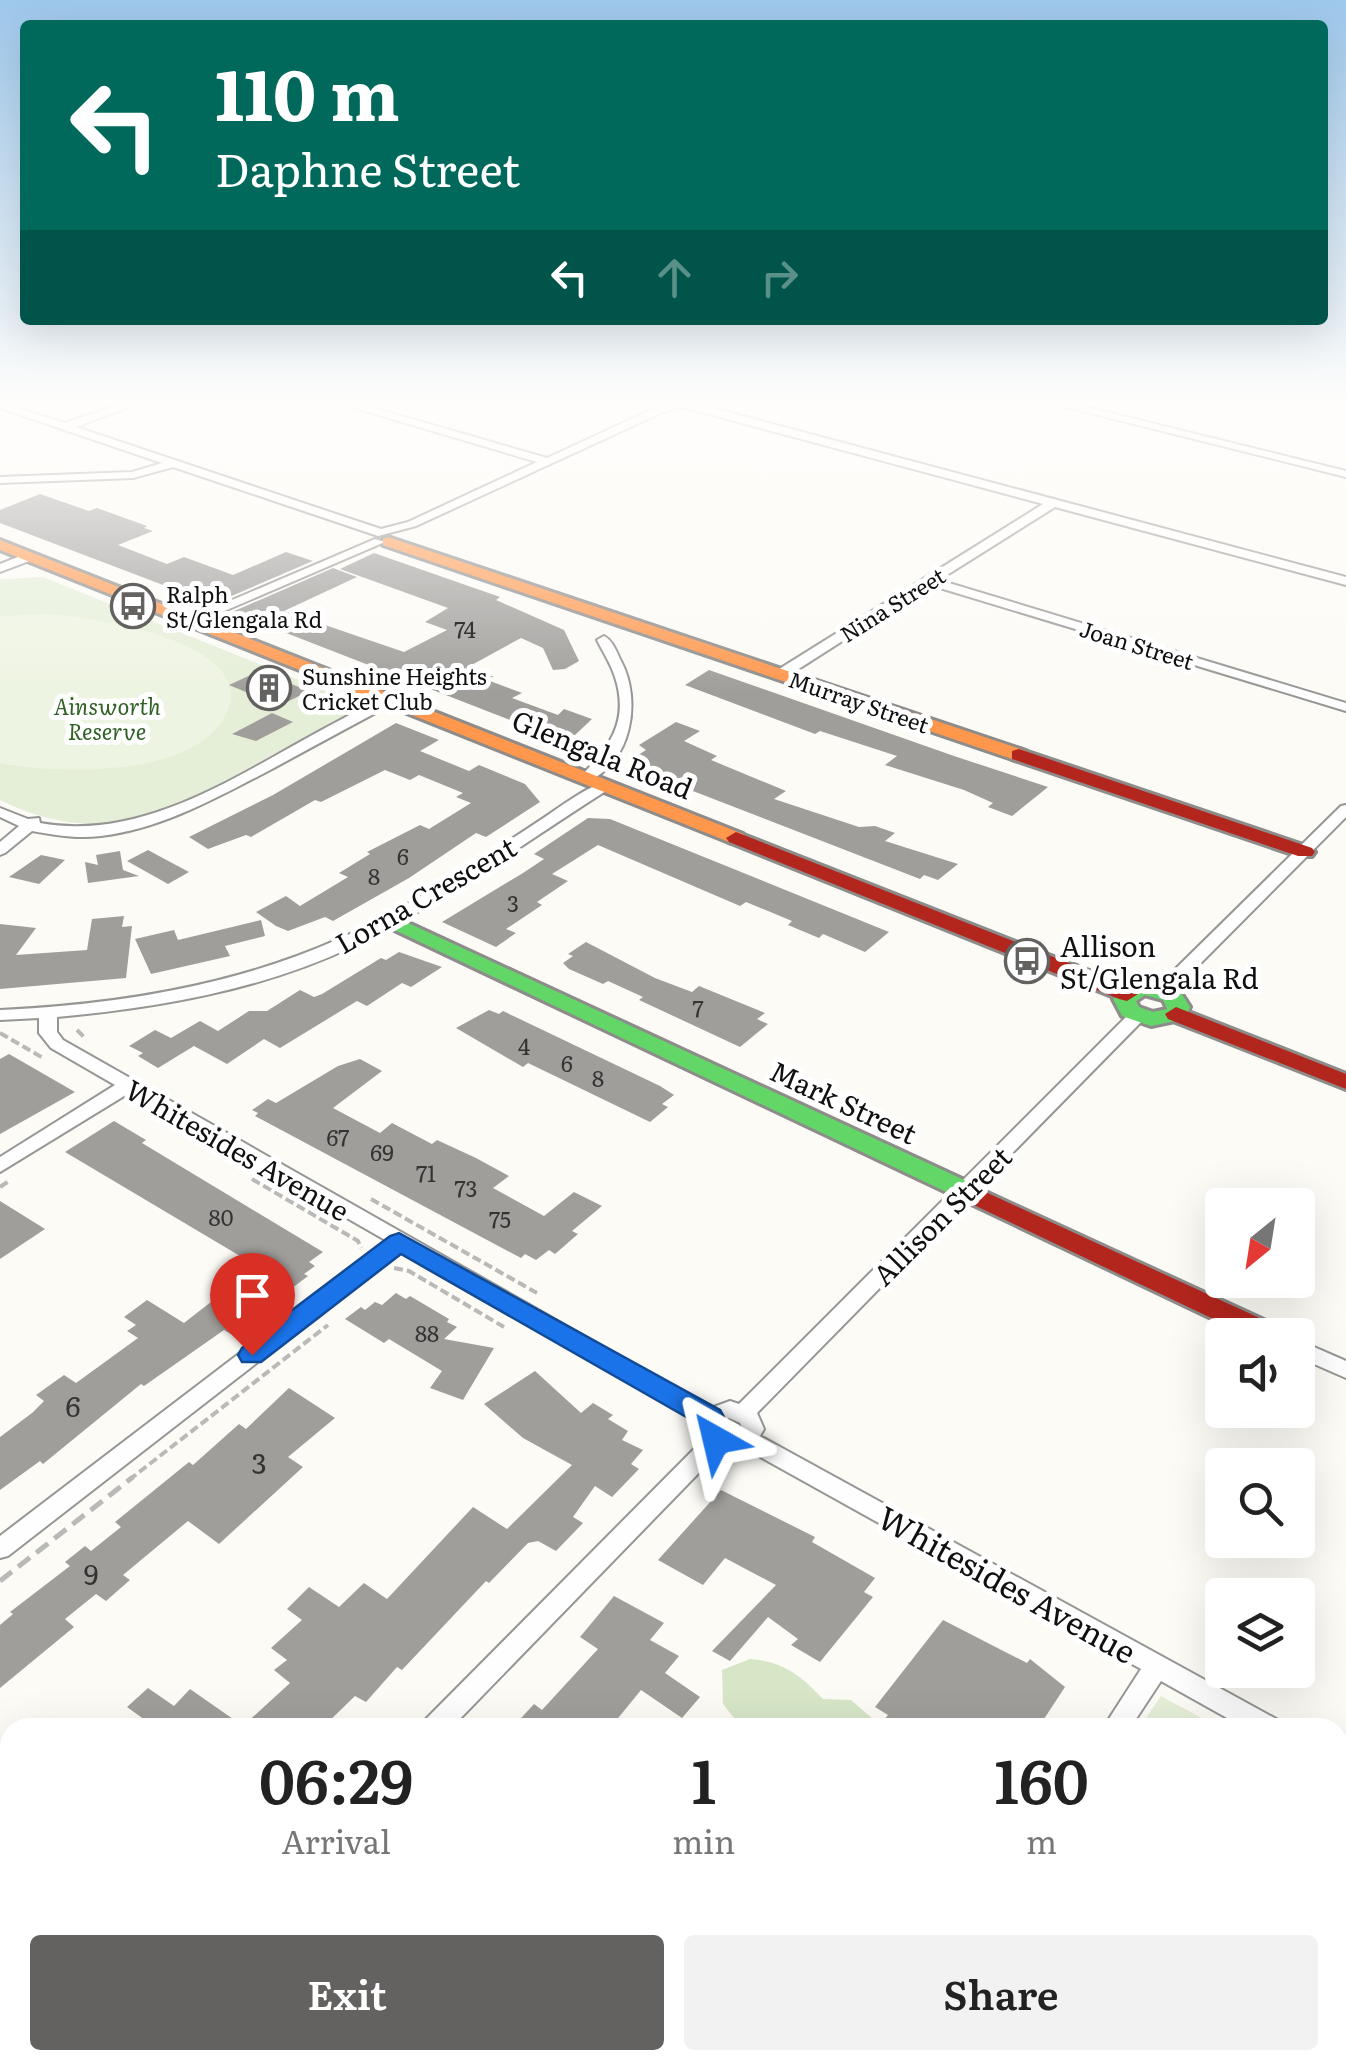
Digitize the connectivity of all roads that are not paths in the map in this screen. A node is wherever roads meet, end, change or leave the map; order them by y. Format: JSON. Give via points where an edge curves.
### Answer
{"nodes":[{"id":1,"x":274,"y":500,"type":"edge"},
{"id":2,"x":467,"y":500,"type":"edge"},
{"id":3,"x":1045,"y":500,"type":"edge"},
{"id":4,"x":1054,"y":502,"type":"junction"},
{"id":5,"x":389,"y":537,"type":"junction"},
{"id":6,"x":0,"y":546,"type":"edge"},
{"id":7,"x":28,"y":556,"type":"junction"},
{"id":8,"x":0,"y":568,"type":"edge"},
{"id":9,"x":928,"y":581,"type":"junction"},
{"id":10,"x":1346,"y":581,"type":"edge"},
{"id":11,"x":629,"y":622,"type":"junction"},
{"id":12,"x":196,"y":623,"type":"junction"},
{"id":13,"x":781,"y":674,"type":"junction"},
{"id":14,"x":389,"y":700,"type":"junction"},
{"id":15,"x":1346,"y":706,"type":"edge"},
{"id":16,"x":595,"y":782,"type":"junction"},
{"id":17,"x":0,"y":809,"type":"edge"},
{"id":18,"x":1346,"y":809,"type":"edge"},
{"id":19,"x":30,"y":824,"type":"junction"},
{"id":20,"x":0,"y":848,"type":"edge"},
{"id":21,"x":1304,"y":852,"type":"junction"},
{"id":22,"x":391,"y":921,"type":"junction"},
{"id":23,"x":1164,"y":991,"type":"junction"},
{"id":24,"x":1127,"y":994,"type":"junction"},
{"id":25,"x":48,"y":1013,"type":"junction"},
{"id":26,"x":0,"y":1014,"type":"edge"},
{"id":27,"x":1176,"y":1014,"type":"junction"},
{"id":28,"x":1137,"y":1016,"type":"junction"},
{"id":29,"x":1346,"y":1082,"type":"edge"},
{"id":30,"x":128,"y":1086,"type":"junction"},
{"id":31,"x":0,"y":1166,"type":"edge"},
{"id":32,"x":964,"y":1190,"type":"junction"},
{"id":33,"x":399,"y":1242,"type":"junction"},
{"id":34,"x":1235,"y":1318,"type":"edge"},
{"id":35,"x":1315,"y":1356,"type":"edge"},
{"id":36,"x":1346,"y":1370,"type":"edge"},
{"id":37,"x":744,"y":1413,"type":"junction"},
{"id":38,"x":713,"y":1429,"type":"junction"},
{"id":39,"x":747,"y":1439,"type":"junction"},
{"id":40,"x":0,"y":1549,"type":"edge"},
{"id":41,"x":1157,"y":1666,"type":"junction"},
{"id":42,"x":443,"y":1718,"type":"edge"},
{"id":43,"x":1122,"y":1718,"type":"edge"},
{"id":44,"x":1251,"y":1718,"type":"edge"}],
"edges":[{"from":1,"to":5,"type":"street","name":"Murray Street"},
{"from":2,"to":5,"type":"street"},
{"from":3,"to":4,"type":"street"},
{"from":4,"to":9,"type":"street","name":"Nina Street"},
{"from":4,"to":10,"type":"street"},
{"from":5,"to":11,"type":"street","name":"Murray Street"},
{"from":5,"to":12,"type":"street"},
{"from":6,"to":7,"type":"street","name":"Glengala Road"},
{"from":7,"to":8,"type":"street"},
{"from":7,"to":12,"type":"street","name":"Glengala Road"},
{"from":9,"to":13,"type":"street","name":"Nina Street"},
{"from":9,"to":15,"type":"street","name":"Joan Street"},
{"from":11,"to":13,"type":"street","name":"Murray Street"},
{"from":11,"to":16,"type":"street","name":"Lorna Crescent","via":[[604,640],[621,676],[625,720]]},
{"from":12,"to":14,"type":"street","name":"Glengala Road"},
{"from":13,"to":21,"type":"street","name":"Murray Street"},
{"from":14,"to":16,"type":"street","name":"Glengala Road"},
{"from":14,"to":19,"type":"street","via":[[174,813],[94,831]]},
{"from":16,"to":22,"type":"street","name":"Lorna Crescent"},
{"from":16,"to":24,"type":"street","name":"Glengala Road"},
{"from":17,"to":19,"type":"street"},
{"from":18,"to":21,"type":"street"},
{"from":19,"to":20,"type":"street"},
{"from":21,"to":23,"type":"street"},
{"from":22,"to":25,"type":"street","name":"Lorna Crescent","via":[[258,977],[133,1005]]},
{"from":22,"to":32,"type":"street","name":"Mark Street"},
{"from":23,"to":24,"type":"street"},
{"from":23,"to":27,"type":"street","via":[[1178,1002]]},
{"from":24,"to":28,"type":"street","via":[[1125,1004]]},
{"from":25,"to":26,"type":"street","name":"Lorna Crescent"},
{"from":25,"to":30,"type":"street","name":"Whitesides Avenue","via":[[48,1033],[57,1044]]},
{"from":27,"to":28,"type":"street","via":[[1160,1020]]},
{"from":27,"to":29,"type":"street"},
{"from":28,"to":32,"type":"street","name":"Allison Street"},
{"from":30,"to":31,"type":"street"},
{"from":30,"to":33,"type":"street","name":"Whitesides Avenue"},
{"from":32,"to":34,"type":"street","name":"Mark Street"},
{"from":32,"to":37,"type":"street","name":"Allison Street"},
{"from":33,"to":38,"type":"street","name":"Whitesides Avenue"},
{"from":33,"to":40,"type":"street"},
{"from":35,"to":36,"type":"street"},
{"from":37,"to":38,"type":"street","via":[[722,1410]]},
{"from":37,"to":39,"type":"street","via":[[752,1423]]},
{"from":38,"to":39,"type":"street","via":[[733,1444]]},
{"from":38,"to":42,"type":"street"},
{"from":39,"to":41,"type":"street","name":"Whitesides Avenue"},
{"from":41,"to":43,"type":"street"},
{"from":41,"to":44,"type":"street","name":"Whitesides Avenue"}]}
